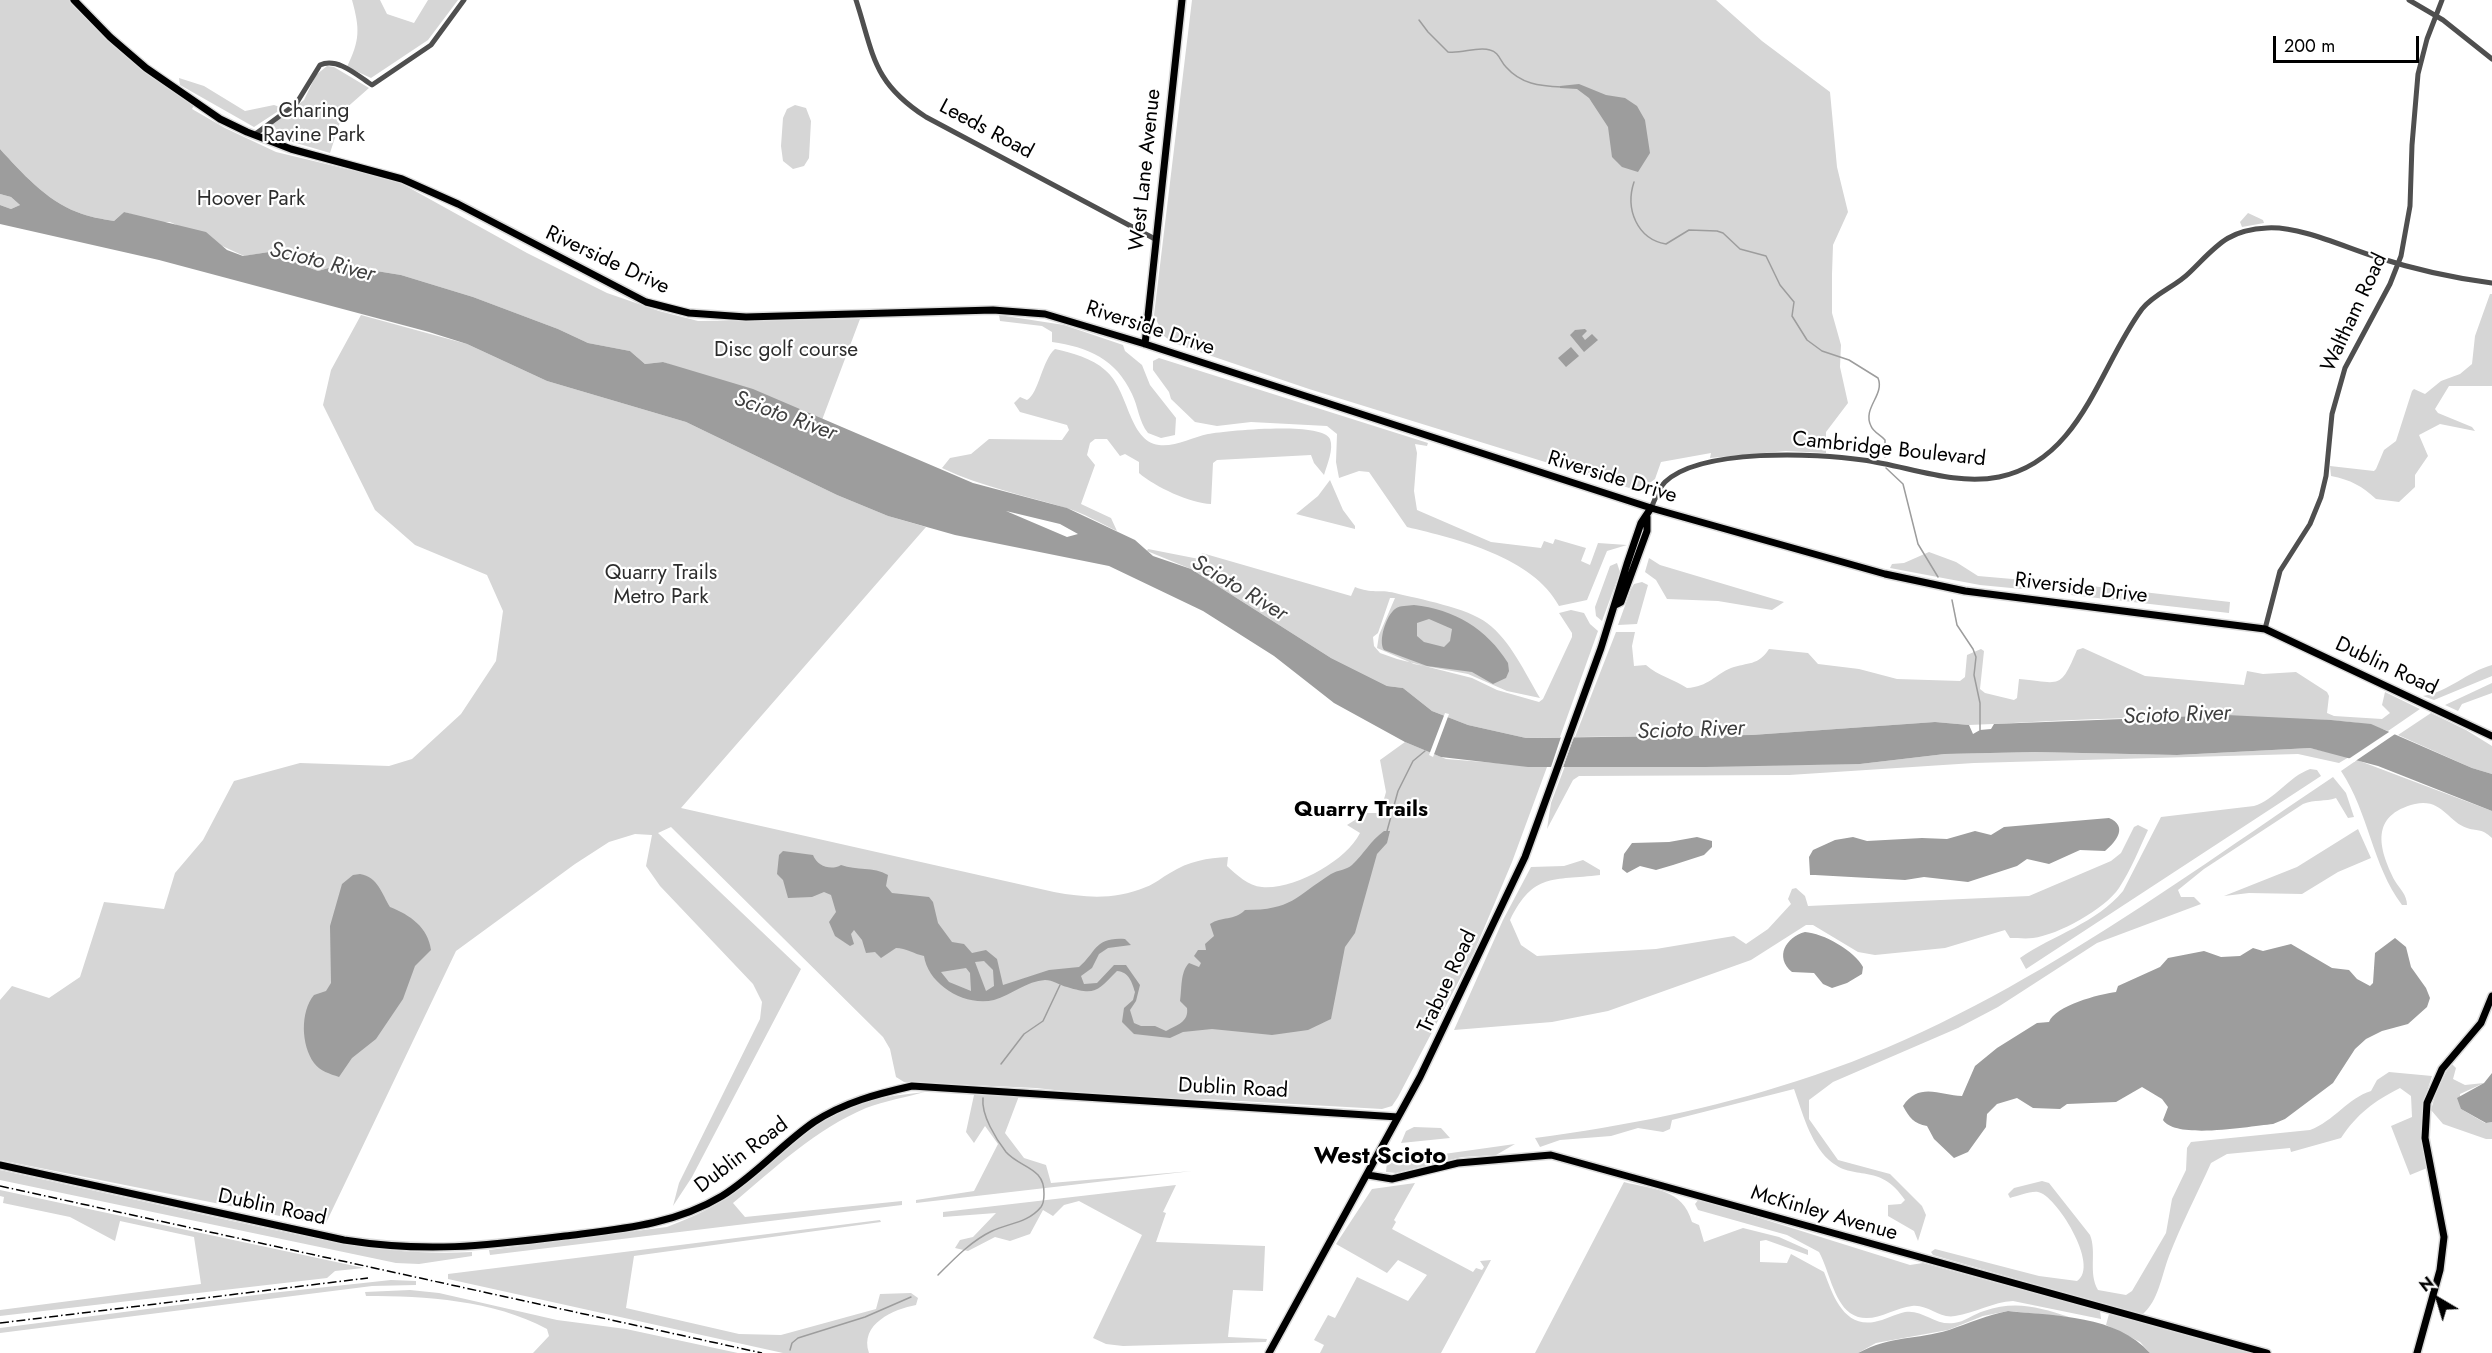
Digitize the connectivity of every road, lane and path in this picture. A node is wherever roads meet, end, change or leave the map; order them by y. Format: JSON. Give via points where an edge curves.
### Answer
{"nodes":[{"id":1,"x":74,"y":0,"type":"edge"},
{"id":2,"x":465,"y":0,"type":"edge"},
{"id":3,"x":856,"y":0,"type":"edge"},
{"id":4,"x":1182,"y":0,"type":"edge"},
{"id":5,"x":2409,"y":0,"type":"edge"},
{"id":6,"x":2442,"y":0,"type":"edge"},
{"id":7,"x":2435,"y":16,"type":"junction"},
{"id":8,"x":2492,"y":59,"type":"edge"},
{"id":9,"x":254,"y":135,"type":"junction"},
{"id":10,"x":1155,"y":239,"type":"junction"},
{"id":11,"x":2398,"y":264,"type":"junction"},
{"id":12,"x":2492,"y":283,"type":"edge"},
{"id":13,"x":1145,"y":344,"type":"junction"},
{"id":14,"x":1651,"y":508,"type":"junction"},
{"id":15,"x":2265,"y":629,"type":"junction"},
{"id":16,"x":2492,"y":736,"type":"edge"},
{"id":17,"x":2492,"y":996,"type":"edge"},
{"id":18,"x":1398,"y":1117,"type":"junction"},
{"id":19,"x":0,"y":1165,"type":"edge"},
{"id":20,"x":1368,"y":1175,"type":"junction"},
{"id":21,"x":1269,"y":1353,"type":"edge"},
{"id":22,"x":2267,"y":1353,"type":"edge"},
{"id":23,"x":2417,"y":1353,"type":"edge"}],
"edges":[{"from":1,"to":9,"type":"main road","name":"Riverside Drive","via":[[146,68],[220,119]]},
{"from":2,"to":9,"type":"street","via":[[431,45],[372,85],[340,65],[320,65],[296,104]]},
{"from":3,"to":10,"type":"street","name":"Leeds Road","via":[[875,64],[898,98],[926,117]]},
{"from":4,"to":10,"type":"main road","name":"West Lane Avenue"},
{"from":5,"to":7,"type":"street"},
{"from":6,"to":7,"type":"street","name":"Waltham Road"},
{"from":7,"to":8,"type":"street"},
{"from":7,"to":11,"type":"street","name":"Waltham Road","via":[[2418,74],[2410,206]]},
{"from":9,"to":13,"type":"main road","name":"Riverside Drive","via":[[402,179],[458,204],[623,292],[664,308],[721,317],[1021,311],[1064,319]]},
{"from":10,"to":13,"type":"main road","name":"West Lane Avenue"},
{"from":11,"to":12,"type":"street","name":"Cambridge Boulevard"},
{"from":11,"to":14,"type":"street","name":"Cambridge Boulevard","via":[[2290,229],[2247,230],[2217,244],[2186,276],[2148,303],[2074,425],[2052,451],[2029,466],[2002,476],[1967,479],[1835,457],[1736,458],[1698,466],[1672,477]]},
{"from":11,"to":15,"type":"street","name":"Waltham Road","via":[[2345,368],[2332,414],[2323,490],[2310,524],[2280,571]]},
{"from":13,"to":14,"type":"main road","name":"Riverside Drive"},
{"from":14,"to":15,"type":"main road","name":"Riverside Drive","via":[[1856,566],[1965,591]]},
{"from":14,"to":18,"type":"main road","name":"Trabue Road","via":[[1641,523],[1601,648],[1525,856],[1474,968]]},
{"from":15,"to":16,"type":"main road","name":"Dublin Road"},
{"from":17,"to":23,"type":"main road","via":[[2476,1030],[2442,1069],[2427,1103],[2425,1138],[2444,1237],[2440,1270]]},
{"from":18,"to":19,"type":"main road","name":"Dublin Road","via":[[912,1086],[877,1093],[836,1109],[814,1122],[731,1190],[674,1218],[638,1227],[433,1249],[344,1240]]},
{"from":18,"to":20,"type":"main road","name":"Trabue Road"},
{"from":20,"to":21,"type":"main road","name":"Trabue Road"},
{"from":20,"to":22,"type":"main road","name":"McKinley Avenue","via":[[1392,1179],[1458,1163],[1551,1155]]}]}
